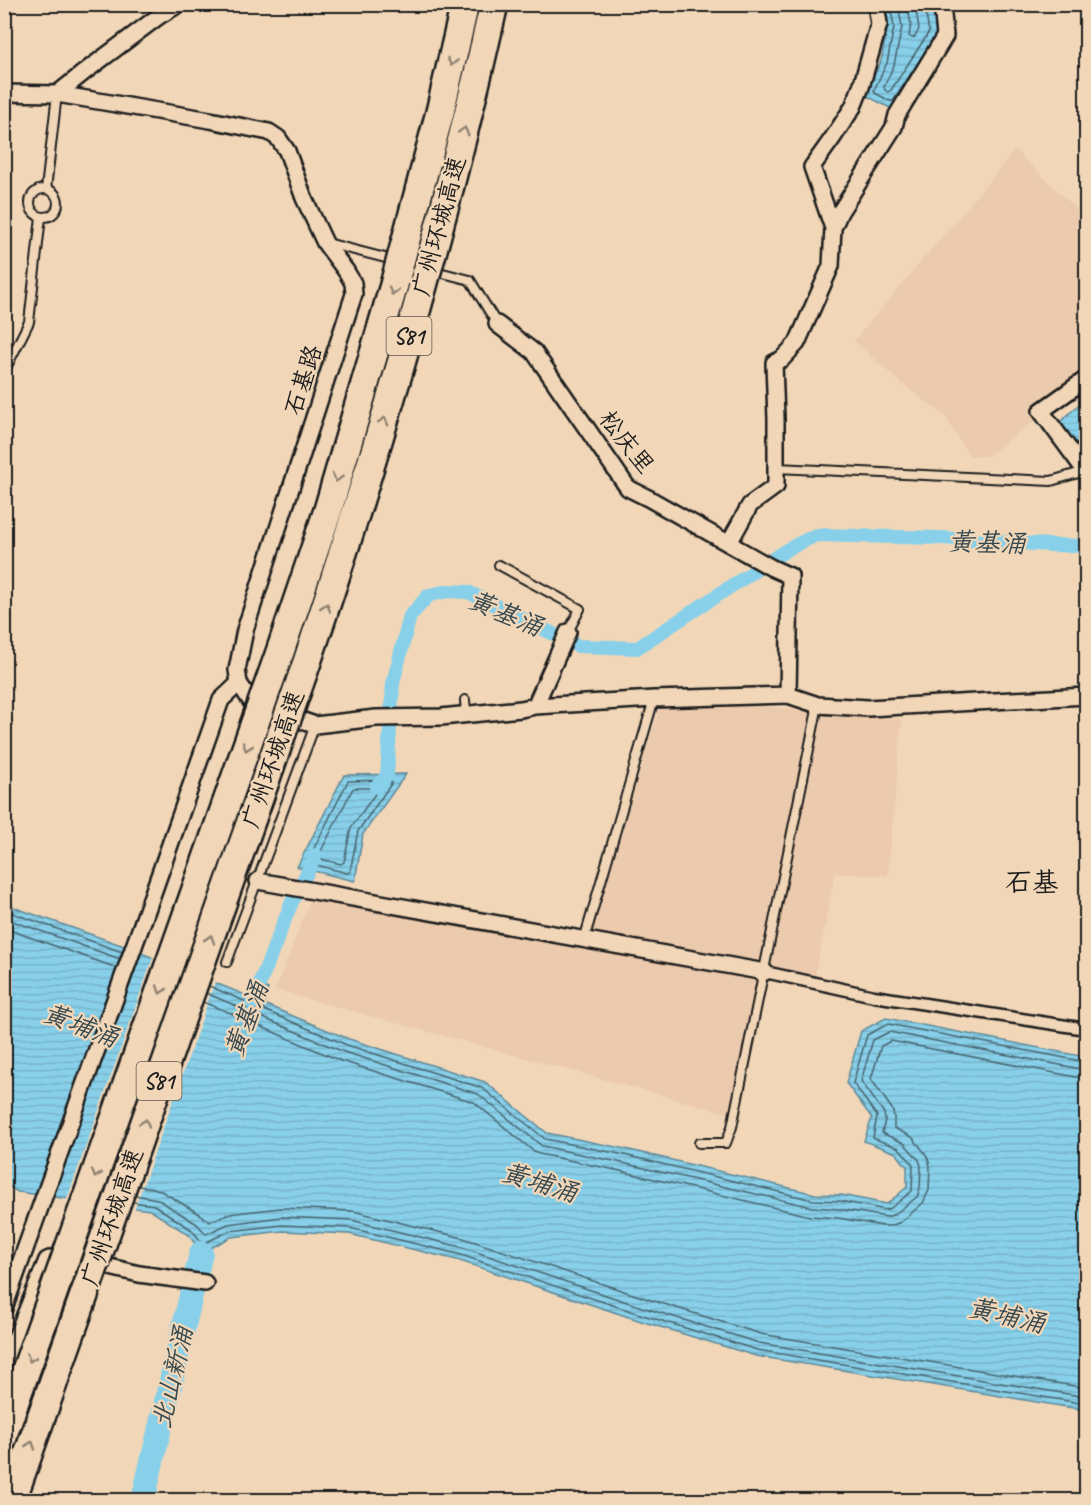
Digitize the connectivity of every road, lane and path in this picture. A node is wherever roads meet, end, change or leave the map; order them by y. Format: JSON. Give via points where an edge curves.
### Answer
{"nodes":[{"id":1,"x":179,"y":4,"type":"edge"},
{"id":2,"x":465,"y":4,"type":"edge"},
{"id":3,"x":494,"y":4,"type":"edge"},
{"id":4,"x":876,"y":4,"type":"edge"},
{"id":5,"x":942,"y":4,"type":"edge"},
{"id":6,"x":4,"y":93,"type":"edge"},
{"id":7,"x":57,"y":94,"type":"junction"},
{"id":8,"x":46,"y":189,"type":"junction"},
{"id":9,"x":40,"y":217,"type":"junction"},
{"id":10,"x":833,"y":228,"type":"junction"},
{"id":11,"x":325,"y":243,"type":"junction"},
{"id":12,"x":403,"y":263,"type":"dead end"},
{"id":13,"x":414,"y":266,"type":"dead end"},
{"id":14,"x":497,"y":324,"type":"joint"},
{"id":15,"x":4,"y":372,"type":"edge"},
{"id":16,"x":1086,"y":379,"type":"edge"},
{"id":17,"x":777,"y":468,"type":"junction"},
{"id":18,"x":1086,"y":471,"type":"edge"},
{"id":19,"x":729,"y":543,"type":"junction"},
{"id":20,"x":499,"y":565,"type":"dead end"},
{"id":21,"x":568,"y":632,"type":"joint"},
{"id":22,"x":239,"y":682,"type":"junction"},
{"id":23,"x":788,"y":695,"type":"junction"},
{"id":24,"x":1086,"y":696,"type":"edge"},
{"id":25,"x":654,"y":699,"type":"junction"},
{"id":26,"x":818,"y":705,"type":"junction"},
{"id":27,"x":536,"y":706,"type":"junction"},
{"id":28,"x":315,"y":725,"type":"junction"},
{"id":29,"x":258,"y":880,"type":"junction"},
{"id":30,"x":584,"y":940,"type":"junction"},
{"id":31,"x":227,"y":962,"type":"dead end"},
{"id":32,"x":765,"y":972,"type":"junction"},
{"id":33,"x":1086,"y":1029,"type":"edge"},
{"id":34,"x":699,"y":1143,"type":"dead end"},
{"id":35,"x":197,"y":1282,"type":"dead end"},
{"id":36,"x":4,"y":1308,"type":"edge"},
{"id":37,"x":4,"y":1367,"type":"edge"},
{"id":38,"x":4,"y":1432,"type":"edge"},
{"id":39,"x":12,"y":1500,"type":"edge"}],
"edges":[{"from":1,"to":7,"type":"street"},
{"from":2,"to":38,"type":"highway","name":"广州环城高速","number":"S81","one_way":true,"bridge":true,"via":[[394,285],[328,510]]},
{"from":39,"to":3,"type":"highway","name":"广州环城高速","number":"S81","one_way":true,"bridge":true,"via":[[343,556],[429,266]]},
{"from":4,"to":10,"type":"street","via":[[879,24],[861,87],[853,107],[812,167]]},
{"from":5,"to":10,"type":"street","via":[[945,36]]},
{"from":6,"to":7,"type":"street","name":"石基路"},
{"from":7,"to":8,"type":"lane"},
{"from":7,"to":11,"type":"street","name":"石基路","via":[[269,132],[286,151]]},
{"from":8,"to":9,"type":"lane","via":[[36,190],[30,197],[31,210]]},
{"from":8,"to":9,"type":"lane","via":[[58,201],[57,209]]},
{"from":9,"to":15,"type":"lane","via":[[29,322]]},
{"from":10,"to":17,"type":"street","via":[[827,276],[797,343],[774,363]]},
{"from":11,"to":12,"type":"lane"},
{"from":11,"to":22,"type":"street","name":"石基路","via":[[353,283],[354,294],[245,630],[237,670]]},
{"from":13,"to":14,"type":"lane","via":[[470,280]]},
{"from":14,"to":19,"type":"street","name":"松庆里","via":[[534,352],[628,488]]},
{"from":16,"to":18,"type":"street","via":[[1041,411]]},
{"from":17,"to":18,"type":"lane","via":[[1051,481]]},
{"from":17,"to":19,"type":"street","via":[[777,486],[750,505]]},
{"from":19,"to":23,"type":"street","name":"松庆里","via":[[790,576]]},
{"from":20,"to":21,"type":"lane","via":[[580,609]]},
{"from":21,"to":27,"type":"street"},
{"from":22,"to":28,"type":"street","via":[[252,703]]},
{"from":22,"to":36,"type":"street","via":[[221,700]]},
{"from":23,"to":25,"type":"street"},
{"from":23,"to":26,"type":"street"},
{"from":24,"to":26,"type":"street","via":[[868,708]]},
{"from":25,"to":27,"type":"street"},
{"from":25,"to":30,"type":"lane"},
{"from":26,"to":32,"type":"lane"},
{"from":27,"to":28,"type":"street","via":[[466,707],[441,717],[376,718]]},
{"from":28,"to":29,"type":"lane"},
{"from":29,"to":30,"type":"street"},
{"from":29,"to":31,"type":"lane"},
{"from":30,"to":32,"type":"street"},
{"from":32,"to":33,"type":"street","via":[[874,996]]},
{"from":32,"to":34,"type":"lane","via":[[726,1143]]},
{"from":35,"to":37,"type":"street","via":[[139,1274],[60,1255],[48,1260]]}]}
